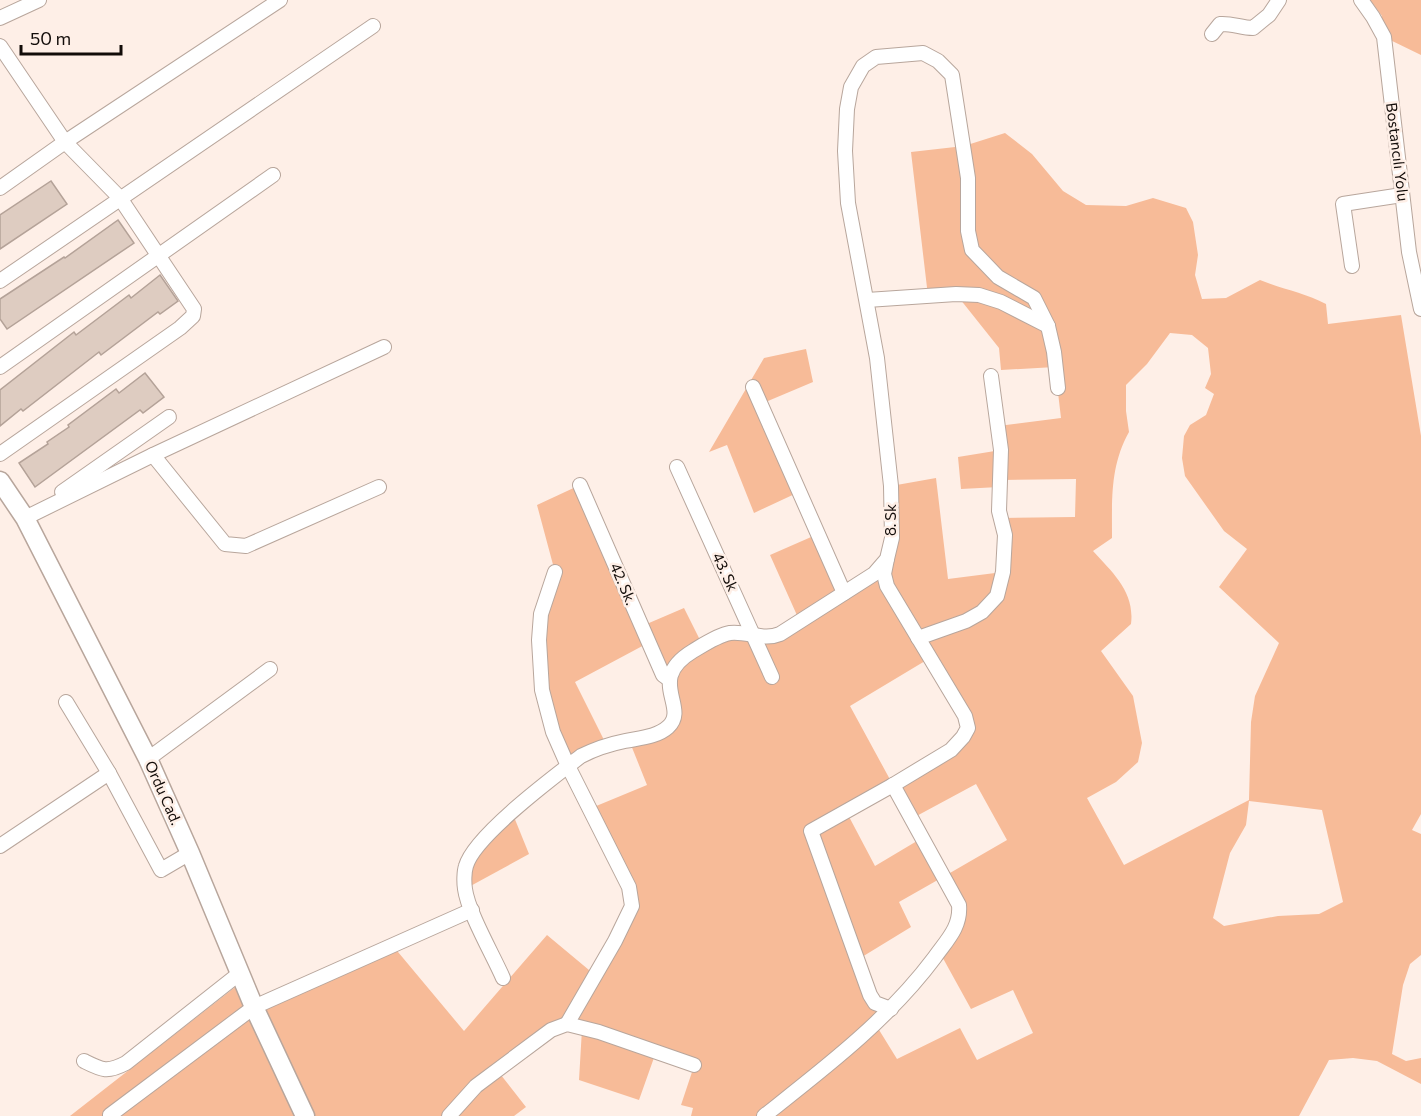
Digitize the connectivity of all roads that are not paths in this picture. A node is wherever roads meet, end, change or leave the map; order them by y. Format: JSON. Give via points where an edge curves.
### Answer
{"nodes":[{"id":1,"x":39,"y":0,"type":"edge"},
{"id":2,"x":280,"y":0,"type":"edge"},
{"id":3,"x":1279,"y":0,"type":"edge"},
{"id":4,"x":1361,"y":0,"type":"edge"},
{"id":5,"x":0,"y":18,"type":"edge"},
{"id":6,"x":374,"y":26,"type":"dead end"},
{"id":7,"x":1212,"y":34,"type":"dead end"},
{"id":8,"x":0,"y":46,"type":"edge"},
{"id":9,"x":65,"y":142,"type":"junction"},
{"id":10,"x":273,"y":175,"type":"dead end"},
{"id":11,"x":0,"y":188,"type":"edge"},
{"id":12,"x":1402,"y":195,"type":"junction"},
{"id":13,"x":120,"y":198,"type":"junction"},
{"id":14,"x":159,"y":256,"type":"junction"},
{"id":15,"x":1352,"y":266,"type":"dead end"},
{"id":16,"x":0,"y":281,"type":"edge"},
{"id":17,"x":867,"y":300,"type":"junction"},
{"id":18,"x":1421,"y":309,"type":"edge"},
{"id":19,"x":1048,"y":326,"type":"junction"},
{"id":20,"x":384,"y":347,"type":"dead end"},
{"id":21,"x":0,"y":367,"type":"edge"},
{"id":22,"x":991,"y":376,"type":"dead end"},
{"id":23,"x":753,"y":387,"type":"dead end"},
{"id":24,"x":1058,"y":388,"type":"dead end"},
{"id":25,"x":169,"y":417,"type":"dead end"},
{"id":26,"x":0,"y":454,"type":"edge"},
{"id":27,"x":153,"y":455,"type":"junction"},
{"id":28,"x":676,"y":467,"type":"dead end"},
{"id":29,"x":0,"y":481,"type":"edge"},
{"id":30,"x":580,"y":485,"type":"dead end"},
{"id":31,"x":379,"y":487,"type":"dead end"},
{"id":32,"x":25,"y":518,"type":"junction"},
{"id":33,"x":887,"y":559,"type":"junction"},
{"id":34,"x":555,"y":572,"type":"dead end"},
{"id":35,"x":844,"y":593,"type":"junction"},
{"id":36,"x":754,"y":636,"type":"junction"},
{"id":37,"x":918,"y":638,"type":"junction"},
{"id":38,"x":270,"y":669,"type":"dead end"},
{"id":39,"x":772,"y":677,"type":"dead end"},
{"id":40,"x":670,"y":680,"type":"junction"},
{"id":41,"x":66,"y":702,"type":"dead end"},
{"id":42,"x":148,"y":759,"type":"junction"},
{"id":43,"x":568,"y":766,"type":"junction"},
{"id":44,"x":109,"y":773,"type":"junction"},
{"id":45,"x":893,"y":785,"type":"junction"},
{"id":46,"x":0,"y":846,"type":"edge"},
{"id":47,"x":190,"y":853,"type":"junction"},
{"id":48,"x":472,"y":910,"type":"junction"},
{"id":49,"x":240,"y":974,"type":"junction"},
{"id":50,"x":503,"y":978,"type":"dead end"},
{"id":51,"x":254,"y":1007,"type":"junction"},
{"id":52,"x":891,"y":1009,"type":"junction"},
{"id":53,"x":567,"y":1024,"type":"junction"},
{"id":54,"x":84,"y":1061,"type":"dead end"},
{"id":55,"x":694,"y":1065,"type":"dead end"},
{"id":56,"x":110,"y":1115,"type":"edge"},
{"id":57,"x":305,"y":1116,"type":"edge"},
{"id":58,"x":449,"y":1116,"type":"edge"},
{"id":59,"x":764,"y":1116,"type":"edge"}],
"edges":[{"from":1,"to":5,"type":"street"},
{"from":2,"to":9,"type":"street"},
{"from":3,"to":7,"type":"street","via":[[1253,28],[1220,24]]},
{"from":4,"to":12,"type":"street","name":"Bostancılı Yolu","via":[[1384,38]]},
{"from":6,"to":13,"type":"street"},
{"from":8,"to":9,"type":"street"},
{"from":9,"to":11,"type":"street"},
{"from":9,"to":13,"type":"street"},
{"from":10,"to":14,"type":"street"},
{"from":12,"to":15,"type":"street","via":[[1343,204]]},
{"from":12,"to":18,"type":"street","name":"Bostancılı Yolu"},
{"from":13,"to":14,"type":"street"},
{"from":13,"to":16,"type":"street"},
{"from":14,"to":21,"type":"street"},
{"from":14,"to":26,"type":"street","via":[[192,303],[194,316]]},
{"from":17,"to":19,"type":"street","via":[[979,295]]},
{"from":17,"to":19,"type":"street","name":"8. Sk","via":[[848,203],[845,151],[851,87],[863,66],[876,57],[923,53],[952,75],[968,178],[972,250],[998,277],[1034,298]]},
{"from":17,"to":33,"type":"street","name":"8. Sk","via":[[891,486],[892,538]]},
{"from":19,"to":24,"type":"street"},
{"from":20,"to":27,"type":"street"},
{"from":22,"to":37,"type":"street","via":[[1001,450],[999,511],[1005,534],[997,597],[966,621]]},
{"from":23,"to":35,"type":"street"},
{"from":25,"to":32,"type":"street"},
{"from":27,"to":31,"type":"street","via":[[225,544],[246,546]]},
{"from":27,"to":32,"type":"street"},
{"from":28,"to":36,"type":"street","name":"43. Sk"},
{"from":29,"to":32,"type":"main road","name":"Ordu Cad."},
{"from":30,"to":40,"type":"street","name":"42. Sk.","via":[[663,675]]},
{"from":32,"to":42,"type":"main road","name":"Ordu Cad."},
{"from":33,"to":35,"type":"street","via":[[874,574]]},
{"from":33,"to":37,"type":"street","name":"8. Sk","via":[[887,586]]},
{"from":34,"to":43,"type":"street","via":[[541,614],[542,690],[553,732]]},
{"from":35,"to":36,"type":"street","via":[[780,634],[771,638]]},
{"from":36,"to":39,"type":"street","name":"43. Sk"},
{"from":36,"to":40,"type":"street","via":[[730,633],[691,652],[675,665]]},
{"from":37,"to":45,"type":"street","name":"8. Sk","via":[[965,716],[968,728],[951,750]]},
{"from":38,"to":42,"type":"street"},
{"from":40,"to":43,"type":"street","via":[[674,712],[670,726],[657,734],[591,751]]},
{"from":41,"to":44,"type":"street"},
{"from":42,"to":47,"type":"main road","name":"Ordu Cad."},
{"from":43,"to":48,"type":"street","via":[[479,845],[466,866],[465,889]]},
{"from":43,"to":53,"type":"street","via":[[629,887],[632,906]]},
{"from":44,"to":46,"type":"street"},
{"from":44,"to":47,"type":"street","via":[[161,870]]},
{"from":45,"to":52,"type":"street","via":[[959,905],[960,916],[956,929]]},
{"from":45,"to":52,"type":"street","via":[[811,831],[870,995],[875,1003]]},
{"from":47,"to":49,"type":"main road","name":"Ordu Cad."},
{"from":48,"to":50,"type":"street"},
{"from":48,"to":51,"type":"street"},
{"from":49,"to":51,"type":"main road","name":"Ordu Cad."},
{"from":49,"to":54,"type":"street","via":[[114,1070],[103,1070]]},
{"from":51,"to":56,"type":"street"},
{"from":51,"to":57,"type":"main road","name":"Ordu Cad."},
{"from":52,"to":59,"type":"street"},
{"from":53,"to":55,"type":"street"},
{"from":53,"to":58,"type":"street","via":[[551,1030],[476,1086]]}]}
